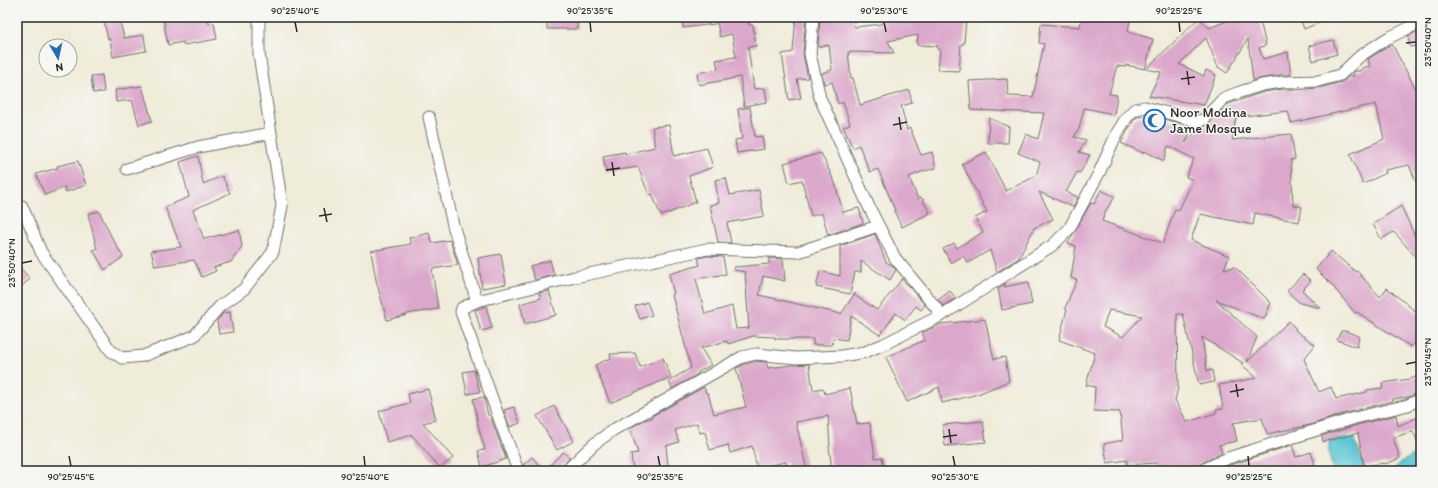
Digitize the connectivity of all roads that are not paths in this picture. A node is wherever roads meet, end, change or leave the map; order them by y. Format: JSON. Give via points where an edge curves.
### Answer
{"nodes":[{"id":1,"x":260,"y":17,"type":"edge"},
{"id":2,"x":813,"y":17,"type":"edge"},
{"id":3,"x":1421,"y":22,"type":"edge"},
{"id":4,"x":429,"y":117,"type":"dead end"},
{"id":5,"x":271,"y":133,"type":"junction"},
{"id":6,"x":127,"y":169,"type":"dead end"},
{"id":7,"x":22,"y":206,"type":"dead end"},
{"id":8,"x":878,"y":226,"type":"junction"},
{"id":9,"x":477,"y":301,"type":"junction"},
{"id":10,"x":942,"y":315,"type":"junction"},
{"id":11,"x":1421,"y":399,"type":"edge"},
{"id":12,"x":518,"y":471,"type":"edge"},
{"id":13,"x":566,"y":471,"type":"edge"},
{"id":14,"x":1201,"y":471,"type":"edge"}],
"edges":[{"from":1,"to":5,"type":"street","via":[[259,54]]},
{"from":2,"to":8,"type":"street","via":[[810,54],[820,98]]},
{"from":3,"to":10,"type":"street","via":[[1386,38],[1360,56],[1340,75],[1318,81],[1262,85],[1240,92],[1224,98],[1203,120],[1197,121],[1145,107],[1135,109],[1117,132],[1099,173],[1069,229],[1053,245]]},
{"from":4,"to":9,"type":"street","via":[[453,225]]},
{"from":5,"to":6,"type":"street","via":[[198,147]]},
{"from":5,"to":7,"type":"street","via":[[282,206],[273,252],[244,289],[220,306],[194,336],[143,356],[122,358],[111,351],[41,252]]},
{"from":8,"to":9,"type":"street","via":[[798,252],[707,249],[574,276]]},
{"from":8,"to":10,"type":"street","via":[[895,258]]},
{"from":9,"to":12,"type":"street","via":[[462,308],[461,312]]},
{"from":10,"to":13,"type":"street","via":[[865,352],[796,358],[756,354],[742,357],[613,430]]},
{"from":11,"to":14,"type":"street","via":[[1228,458]]}]}
